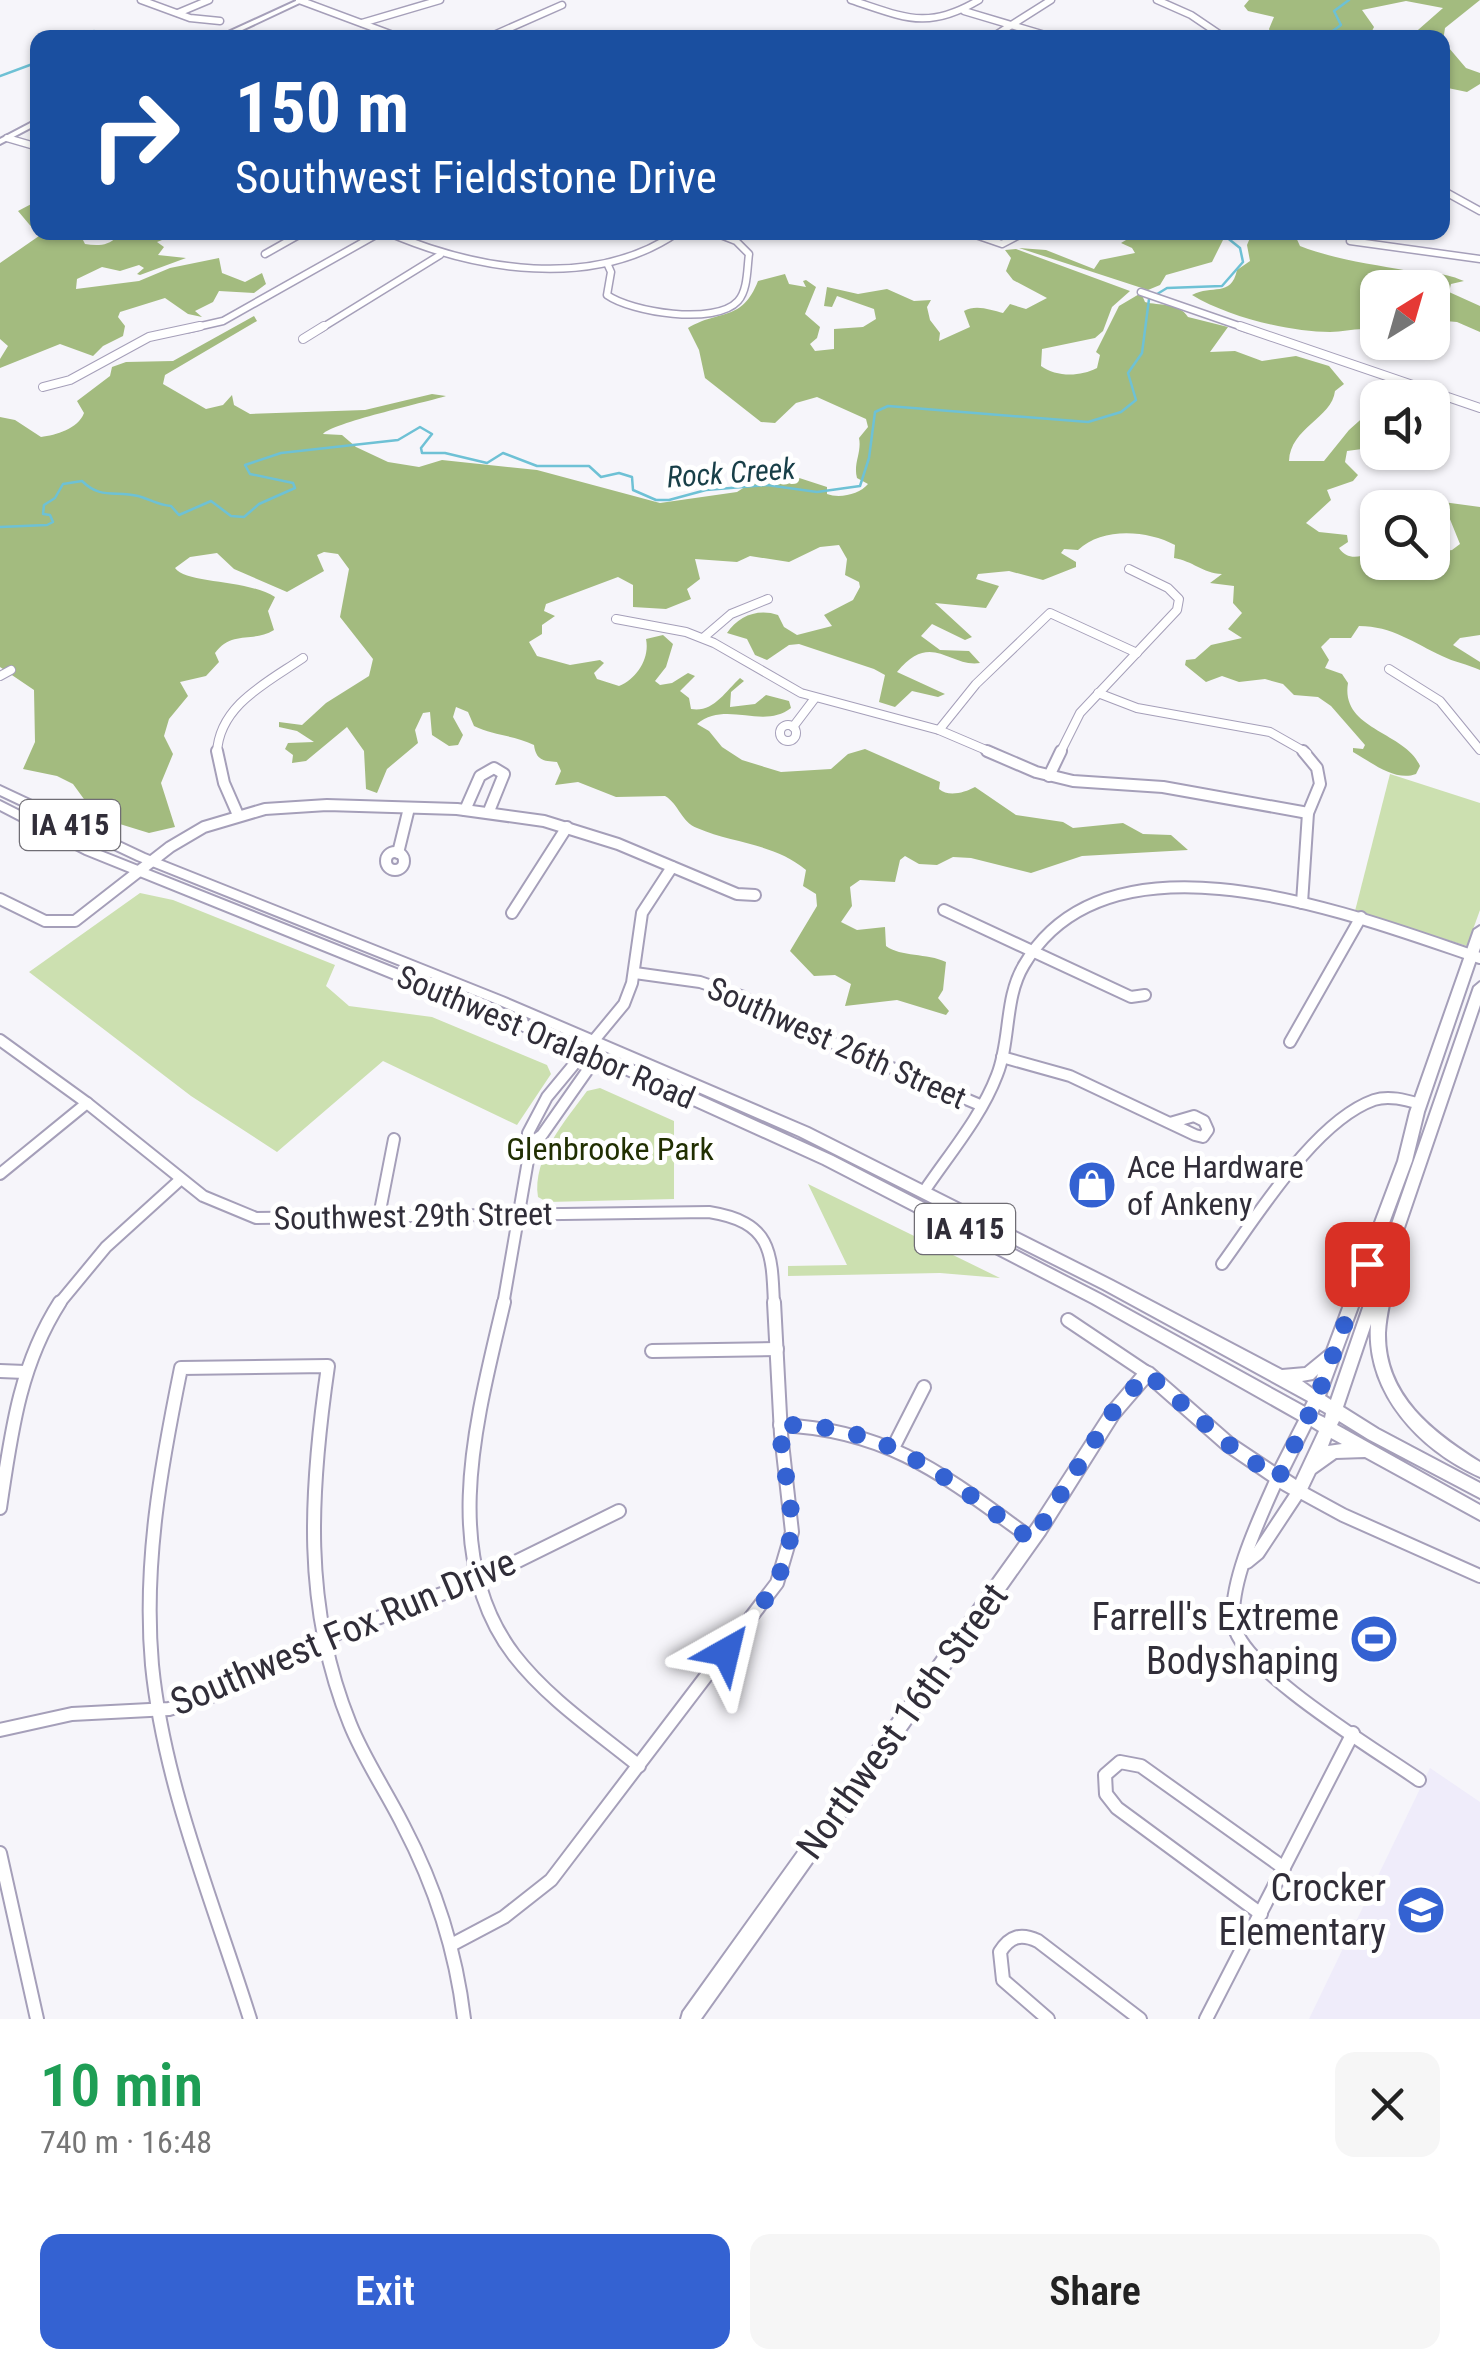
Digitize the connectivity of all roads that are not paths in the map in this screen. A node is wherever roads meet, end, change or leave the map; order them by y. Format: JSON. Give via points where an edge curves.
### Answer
{"nodes":[{"id":1,"x":141,"y":0,"type":"edge"},
{"id":2,"x":209,"y":0,"type":"edge"},
{"id":3,"x":301,"y":0,"type":"edge"},
{"id":4,"x":440,"y":0,"type":"edge"},
{"id":5,"x":851,"y":0,"type":"edge"},
{"id":6,"x":980,"y":0,"type":"edge"},
{"id":7,"x":1051,"y":0,"type":"edge"},
{"id":8,"x":1157,"y":0,"type":"edge"},
{"id":9,"x":548,"y":1,"type":"edge"},
{"id":10,"x":964,"y":11,"type":"junction"},
{"id":11,"x":177,"y":14,"type":"junction"},
{"id":12,"x":220,"y":21,"type":"dead end"},
{"id":13,"x":362,"y":23,"type":"junction"},
{"id":14,"x":1011,"y":25,"type":"junction"},
{"id":15,"x":235,"y":30,"type":"edge"},
{"id":16,"x":380,"y":30,"type":"edge"},
{"id":17,"x":504,"y":30,"type":"edge"},
{"id":18,"x":1003,"y":30,"type":"edge"},
{"id":19,"x":1028,"y":30,"type":"edge"},
{"id":20,"x":1213,"y":30,"type":"edge"},
{"id":21,"x":30,"y":125,"type":"edge"},
{"id":22,"x":4,"y":140,"type":"edge"},
{"id":23,"x":30,"y":145,"type":"edge"},
{"id":24,"x":1450,"y":195,"type":"edge"},
{"id":25,"x":1480,"y":212,"type":"edge"},
{"id":26,"x":290,"y":240,"type":"edge"},
{"id":27,"x":370,"y":240,"type":"edge"},
{"id":28,"x":404,"y":240,"type":"edge"},
{"id":29,"x":666,"y":240,"type":"edge"},
{"id":30,"x":733,"y":240,"type":"edge"},
{"id":31,"x":1350,"y":241,"type":"dead end"},
{"id":32,"x":265,"y":254,"type":"dead end"},
{"id":33,"x":440,"y":254,"type":"junction"},
{"id":34,"x":1480,"y":259,"type":"edge"},
{"id":35,"x":607,"y":263,"type":"junction"},
{"id":36,"x":1144,"y":293,"type":"dead end"},
{"id":37,"x":304,"y":340,"type":"dead end"},
{"id":38,"x":43,"y":387,"type":"dead end"},
{"id":39,"x":1480,"y":408,"type":"edge"},
{"id":40,"x":1129,"y":569,"type":"dead end"},
{"id":41,"x":768,"y":599,"type":"dead end"},
{"id":42,"x":616,"y":620,"type":"dead end"},
{"id":43,"x":703,"y":638,"type":"junction"},
{"id":44,"x":1137,"y":653,"type":"junction"},
{"id":45,"x":303,"y":658,"type":"dead end"},
{"id":46,"x":1389,"y":669,"type":"dead end"},
{"id":47,"x":11,"y":670,"type":"dead end"},
{"id":48,"x":0,"y":676,"type":"edge"},
{"id":49,"x":1098,"y":692,"type":"junction"},
{"id":50,"x":815,"y":698,"type":"junction"},
{"id":51,"x":793,"y":727,"type":"dead end"},
{"id":52,"x":939,"y":730,"type":"junction"},
{"id":53,"x":1480,"y":750,"type":"edge"},
{"id":54,"x":1050,"y":776,"type":"junction"},
{"id":55,"x":0,"y":790,"type":"edge"},
{"id":56,"x":0,"y":805,"type":"edge"},
{"id":57,"x":409,"y":808,"type":"junction"},
{"id":58,"x":465,"y":810,"type":"junction"},
{"id":59,"x":489,"y":812,"type":"junction"},
{"id":60,"x":1308,"y":813,"type":"junction"},
{"id":61,"x":238,"y":815,"type":"junction"},
{"id":62,"x":567,"y":827,"type":"junction"},
{"id":63,"x":398,"y":853,"type":"dead end"},
{"id":64,"x":141,"y":864,"type":"junction"},
{"id":65,"x":672,"y":868,"type":"junction"},
{"id":66,"x":755,"y":895,"type":"dead end"},
{"id":67,"x":0,"y":899,"type":"edge"},
{"id":68,"x":1302,"y":902,"type":"junction"},
{"id":69,"x":12,"y":906,"type":"junction"},
{"id":70,"x":944,"y":910,"type":"dead end"},
{"id":71,"x":512,"y":913,"type":"dead end"},
{"id":72,"x":0,"y":915,"type":"edge"},
{"id":73,"x":1362,"y":917,"type":"junction"},
{"id":74,"x":1480,"y":930,"type":"edge"},
{"id":75,"x":1032,"y":952,"type":"junction"},
{"id":76,"x":1476,"y":957,"type":"edge"},
{"id":77,"x":635,"y":973,"type":"junction"},
{"id":78,"x":1480,"y":987,"type":"edge"},
{"id":79,"x":1146,"y":995,"type":"dead end"},
{"id":80,"x":1,"y":1039,"type":"edge"},
{"id":81,"x":1290,"y":1042,"type":"dead end"},
{"id":82,"x":594,"y":1048,"type":"junction"},
{"id":83,"x":1002,"y":1057,"type":"junction"},
{"id":84,"x":87,"y":1103,"type":"junction"},
{"id":85,"x":1420,"y":1104,"type":"junction"},
{"id":86,"x":980,"y":1105,"type":"junction"},
{"id":87,"x":1170,"y":1123,"type":"dead end"},
{"id":88,"x":394,"y":1139,"type":"dead end"},
{"id":89,"x":0,"y":1174,"type":"edge"},
{"id":90,"x":181,"y":1179,"type":"junction"},
{"id":91,"x":925,"y":1190,"type":"junction"},
{"id":92,"x":517,"y":1215,"type":"junction"},
{"id":93,"x":379,"y":1216,"type":"junction"},
{"id":94,"x":1397,"y":1234,"type":"junction"},
{"id":95,"x":1222,"y":1264,"type":"dead end"},
{"id":96,"x":1068,"y":1320,"type":"dead end"},
{"id":97,"x":778,"y":1349,"type":"junction"},
{"id":98,"x":1335,"y":1351,"type":"junction"},
{"id":99,"x":652,"y":1352,"type":"dead end"},
{"id":100,"x":0,"y":1371,"type":"edge"},
{"id":101,"x":24,"y":1372,"type":"junction"},
{"id":102,"x":1147,"y":1373,"type":"junction"},
{"id":103,"x":1280,"y":1378,"type":"junction"},
{"id":104,"x":924,"y":1387,"type":"dead end"},
{"id":105,"x":1317,"y":1398,"type":"junction"},
{"id":106,"x":1335,"y":1409,"type":"junction"},
{"id":107,"x":1310,"y":1416,"type":"junction"},
{"id":108,"x":780,"y":1425,"type":"junction"},
{"id":109,"x":1329,"y":1427,"type":"junction"},
{"id":110,"x":894,"y":1446,"type":"junction"},
{"id":111,"x":1389,"y":1462,"type":"junction"},
{"id":112,"x":1480,"y":1470,"type":"edge"},
{"id":113,"x":1308,"y":1472,"type":"junction"},
{"id":114,"x":1278,"y":1479,"type":"junction"},
{"id":115,"x":1298,"y":1491,"type":"junction"},
{"id":116,"x":1480,"y":1491,"type":"edge"},
{"id":117,"x":0,"y":1508,"type":"edge"},
{"id":118,"x":619,"y":1511,"type":"dead end"},
{"id":119,"x":1480,"y":1514,"type":"edge"},
{"id":120,"x":1032,"y":1540,"type":"junction"},
{"id":121,"x":1244,"y":1565,"type":"junction"},
{"id":122,"x":1480,"y":1576,"type":"edge"},
{"id":123,"x":480,"y":1580,"type":"junction"},
{"id":124,"x":322,"y":1640,"type":"junction"},
{"id":125,"x":159,"y":1710,"type":"junction"},
{"id":126,"x":0,"y":1730,"type":"edge"},
{"id":127,"x":1353,"y":1733,"type":"junction"},
{"id":128,"x":639,"y":1766,"type":"junction"},
{"id":129,"x":1419,"y":1780,"type":"dead end"},
{"id":130,"x":0,"y":1853,"type":"edge"},
{"id":131,"x":1284,"y":1868,"type":"junction"},
{"id":132,"x":1261,"y":1914,"type":"junction"},
{"id":133,"x":453,"y":1944,"type":"junction"},
{"id":134,"x":37,"y":2019,"type":"edge"},
{"id":135,"x":250,"y":2019,"type":"edge"},
{"id":136,"x":464,"y":2019,"type":"edge"},
{"id":137,"x":690,"y":2019,"type":"edge"},
{"id":138,"x":1048,"y":2019,"type":"edge"},
{"id":139,"x":1140,"y":2019,"type":"edge"},
{"id":140,"x":1206,"y":2019,"type":"edge"}],
"edges":[{"from":1,"to":11,"type":"street"},
{"from":2,"to":11,"type":"street"},
{"from":3,"to":13,"type":"street"},
{"from":3,"to":15,"type":"main road"},
{"from":4,"to":13,"type":"street"},
{"from":5,"to":10,"type":"street","via":[[922,22]]},
{"from":6,"to":10,"type":"street"},
{"from":7,"to":14,"type":"street"},
{"from":8,"to":20,"type":"street"},
{"from":9,"to":17,"type":"street","via":[[562,5]]},
{"from":10,"to":14,"type":"street"},
{"from":11,"to":12,"type":"street"},
{"from":13,"to":16,"type":"street"},
{"from":14,"to":18,"type":"street"},
{"from":14,"to":19,"type":"street"},
{"from":21,"to":22,"type":"main road"},
{"from":22,"to":23,"type":"street"},
{"from":24,"to":25,"type":"street"},
{"from":26,"to":32,"type":"street"},
{"from":27,"to":38,"type":"street","via":[[223,321],[164,332]]},
{"from":28,"to":33,"type":"street"},
{"from":29,"to":35,"type":"street"},
{"from":30,"to":35,"type":"street","via":[[749,254],[742,296],[719,311],[623,306],[607,295]]},
{"from":31,"to":34,"type":"street"},
{"from":33,"to":35,"type":"street","via":[[468,262]]},
{"from":33,"to":37,"type":"street"},
{"from":36,"to":39,"type":"street"},
{"from":40,"to":44,"type":"street","via":[[1168,588],[1179,604]]},
{"from":41,"to":43,"type":"street","via":[[732,614]]},
{"from":42,"to":43,"type":"street"},
{"from":43,"to":50,"type":"street"},
{"from":44,"to":49,"type":"street"},
{"from":44,"to":52,"type":"street","via":[[1050,614],[976,684]]},
{"from":45,"to":61,"type":"street","via":[[240,703],[219,732],[215,760]]},
{"from":46,"to":53,"type":"street","via":[[1440,701]]},
{"from":47,"to":48,"type":"street"},
{"from":49,"to":54,"type":"street","via":[[1071,726]]},
{"from":49,"to":60,"type":"street","via":[[1137,708],[1290,741],[1319,775]]},
{"from":50,"to":51,"type":"street"},
{"from":50,"to":52,"type":"street"},
{"from":52,"to":54,"type":"street"},
{"from":54,"to":60,"type":"street","via":[[1163,787]]},
{"from":55,"to":64,"type":"main road","number":"IA 415"},
{"from":56,"to":64,"type":"main road","number":"IA 415"},
{"from":57,"to":58,"type":"street"},
{"from":57,"to":61,"type":"street","via":[[295,804]]},
{"from":57,"to":63,"type":"street"},
{"from":58,"to":59,"type":"street"},
{"from":58,"to":59,"type":"street","via":[[480,776],[494,768],[504,774]]},
{"from":59,"to":62,"type":"street"},
{"from":60,"to":68,"type":"street"},
{"from":61,"to":64,"type":"street"},
{"from":62,"to":65,"type":"street"},
{"from":62,"to":71,"type":"street"},
{"from":64,"to":69,"type":"street","via":[[75,922],[45,923]]},
{"from":64,"to":82,"type":"main road","name":"Southwest Oralabor Road","number":"IA 415"},
{"from":65,"to":66,"type":"street"},
{"from":65,"to":77,"type":"street","via":[[640,919]]},
{"from":67,"to":69,"type":"street"},
{"from":68,"to":73,"type":"street"},
{"from":68,"to":75,"type":"street","via":[[1200,888],[1141,891],[1072,916]]},
{"from":69,"to":72,"type":"street"},
{"from":70,"to":75,"type":"street"},
{"from":73,"to":76,"type":"street"},
{"from":73,"to":81,"type":"street"},
{"from":74,"to":76,"type":"main road","via":[[1472,946]]},
{"from":75,"to":79,"type":"street","via":[[1131,996]]},
{"from":75,"to":83,"type":"street","via":[[1012,994]]},
{"from":76,"to":85,"type":"main road"},
{"from":77,"to":82,"type":"street","via":[[624,1005]]},
{"from":77,"to":86,"type":"street","name":"Southwest 26th Street","via":[[741,996],[816,1036]]},
{"from":78,"to":94,"type":"main road"},
{"from":80,"to":84,"type":"street","name":"Southwest 29th Street"},
{"from":82,"to":91,"type":"main road","name":"Southwest Oralabor Road","number":"IA 415","via":[[714,1090]]},
{"from":82,"to":92,"type":"street","via":[[531,1143]]},
{"from":82,"to":107,"type":"main road","name":"Southwest Oralabor Road","number":"IA 415","via":[[947,1219]]},
{"from":83,"to":86,"type":"street"},
{"from":83,"to":87,"type":"street","via":[[1064,1074]]},
{"from":84,"to":89,"type":"street"},
{"from":84,"to":90,"type":"street","name":"Southwest 29th Street"},
{"from":85,"to":95,"type":"street","via":[[1381,1098],[1352,1112],[1285,1182]]},
{"from":85,"to":98,"type":"main road"},
{"from":86,"to":91,"type":"street"},
{"from":88,"to":93,"type":"street"},
{"from":90,"to":93,"type":"street","name":"Southwest 29th Street","via":[[202,1196],[256,1218]]},
{"from":90,"to":101,"type":"street","via":[[80,1274],[49,1318]]},
{"from":91,"to":103,"type":"main road","name":"Southwest Oralabor Road","number":"IA 415"},
{"from":92,"to":93,"type":"street","name":"Southwest 29th Street"},
{"from":92,"to":97,"type":"street","name":"Southwest 29th Street","via":[[734,1216],[757,1231],[772,1256]]},
{"from":92,"to":123,"type":"street","via":[[471,1468],[470,1525]]},
{"from":94,"to":106,"type":"main road"},
{"from":94,"to":112,"type":"main road","via":[[1378,1340],[1388,1386],[1416,1425]]},
{"from":96,"to":102,"type":"street"},
{"from":97,"to":99,"type":"street"},
{"from":97,"to":108,"type":"street"},
{"from":98,"to":103,"type":"main road","via":[[1308,1374]]},
{"from":98,"to":105,"type":"main road"},
{"from":100,"to":101,"type":"street"},
{"from":101,"to":117,"type":"street"},
{"from":102,"to":114,"type":"main road"},
{"from":102,"to":120,"type":"main road","name":"Northwest 16th Street","via":[[1112,1413]]},
{"from":103,"to":105,"type":"main road","name":"Southwest Oralabor Road","number":"IA 415"},
{"from":104,"to":110,"type":"street"},
{"from":105,"to":106,"type":"main road","name":"Southwest Oralabor Road","number":"IA 415"},
{"from":105,"to":107,"type":"main road"},
{"from":106,"to":109,"type":"main road"},
{"from":106,"to":116,"type":"main road","name":"Southwest Oralabor Road","number":"IA 415"},
{"from":107,"to":109,"type":"main road","name":"Southwest Oralabor Road","number":"IA 415"},
{"from":107,"to":114,"type":"main road"},
{"from":108,"to":110,"type":"street","via":[[838,1428]]},
{"from":108,"to":128,"type":"street","via":[[792,1532],[785,1566],[767,1600]]},
{"from":109,"to":111,"type":"main road","name":"Southwest Oralabor Road","number":"IA 415"},
{"from":109,"to":113,"type":"main road"},
{"from":110,"to":120,"type":"street"},
{"from":111,"to":113,"type":"main road","via":[[1342,1449]]},
{"from":111,"to":119,"type":"main road","name":"Southwest Oralabor Road","number":"IA 415"},
{"from":113,"to":115,"type":"main road"},
{"from":114,"to":115,"type":"main road"},
{"from":114,"to":121,"type":"street"},
{"from":115,"to":121,"type":"street"},
{"from":115,"to":122,"type":"street"},
{"from":118,"to":123,"type":"street","name":"Southwest Fox Run Drive"},
{"from":120,"to":137,"type":"main road","name":"Northwest 16th Street"},
{"from":121,"to":127,"type":"street","via":[[1232,1612],[1247,1652]]},
{"from":123,"to":124,"type":"street","name":"Southwest Fox Run Drive"},
{"from":123,"to":128,"type":"street","via":[[501,1635],[528,1672]]},
{"from":124,"to":125,"type":"street","name":"Southwest Fox Run Drive","via":[[209,1697]]},
{"from":124,"to":125,"type":"street","via":[[308,1534],[328,1366],[181,1368],[152,1537]]},
{"from":124,"to":133,"type":"street","via":[[350,1724],[410,1837]]},
{"from":125,"to":126,"type":"street","name":"Southwest Fox Run Drive","via":[[72,1714]]},
{"from":125,"to":135,"type":"street","via":[[176,1788]]},
{"from":127,"to":129,"type":"street"},
{"from":127,"to":131,"type":"street"},
{"from":128,"to":133,"type":"street","via":[[552,1880]]},
{"from":130,"to":134,"type":"street"},
{"from":131,"to":132,"type":"street"},
{"from":131,"to":132,"type":"street","via":[[1141,1766],[1116,1762],[1105,1776],[1106,1794],[1117,1808]]},
{"from":132,"to":140,"type":"street"},
{"from":133,"to":136,"type":"street"},
{"from":138,"to":139,"type":"street","via":[[1004,1980],[1000,1952],[1012,1938],[1038,1941]]}]}
